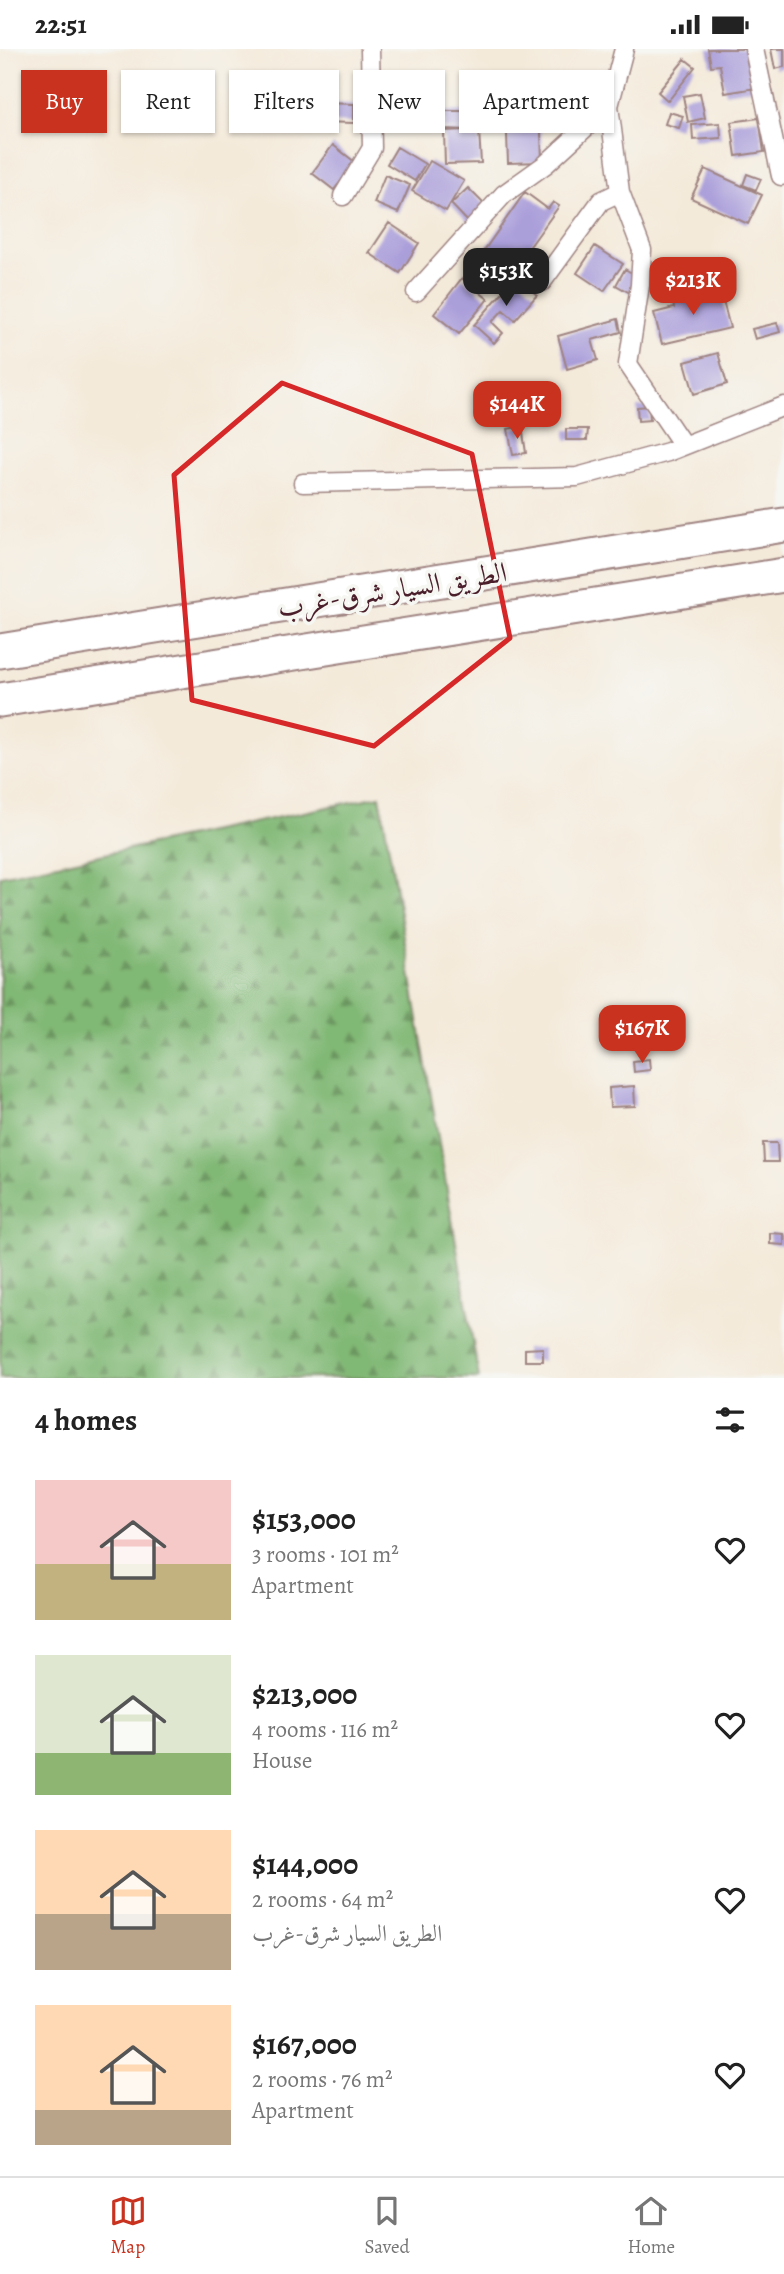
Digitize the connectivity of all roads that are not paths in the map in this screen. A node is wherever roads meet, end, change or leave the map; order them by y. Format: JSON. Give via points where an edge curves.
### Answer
{"nodes":[{"id":1,"x":370,"y":49,"type":"edge"},
{"id":2,"x":624,"y":49,"type":"edge"},
{"id":3,"x":754,"y":49,"type":"edge"},
{"id":4,"x":614,"y":87,"type":"edge"},
{"id":5,"x":580,"y":133,"type":"edge"},
{"id":6,"x":612,"y":133,"type":"edge"},
{"id":7,"x":781,"y":176,"type":"dead end"},
{"id":8,"x":620,"y":192,"type":"junction"},
{"id":9,"x":343,"y":196,"type":"dead end"},
{"id":10,"x":542,"y":282,"type":"dead end"},
{"id":11,"x":415,"y":292,"type":"dead end"},
{"id":12,"x":784,"y":406,"type":"edge"},
{"id":13,"x":684,"y":445,"type":"junction"},
{"id":14,"x":303,"y":483,"type":"dead end"},
{"id":15,"x":784,"y":525,"type":"edge"},
{"id":16,"x":784,"y":575,"type":"edge"},
{"id":17,"x":0,"y":651,"type":"edge"},
{"id":18,"x":0,"y":700,"type":"edge"}],
"edges":[{"from":1,"to":9,"type":"street","via":[[372,148]]},
{"from":2,"to":4,"type":"street"},
{"from":3,"to":7,"type":"street"},
{"from":5,"to":11,"type":"street","via":[[504,194]]},
{"from":6,"to":8,"type":"street"},
{"from":8,"to":10,"type":"street","via":[[601,201]]},
{"from":8,"to":13,"type":"street","via":[[642,250],[628,364]]},
{"from":12,"to":13,"type":"street"},
{"from":13,"to":14,"type":"street","via":[[577,477]]},
{"from":15,"to":17,"type":"highway","name":"الطريق السيار شرق-غرب"},
{"from":16,"to":18,"type":"highway","name":"الطريق السيار شرق-غرب"}]}
